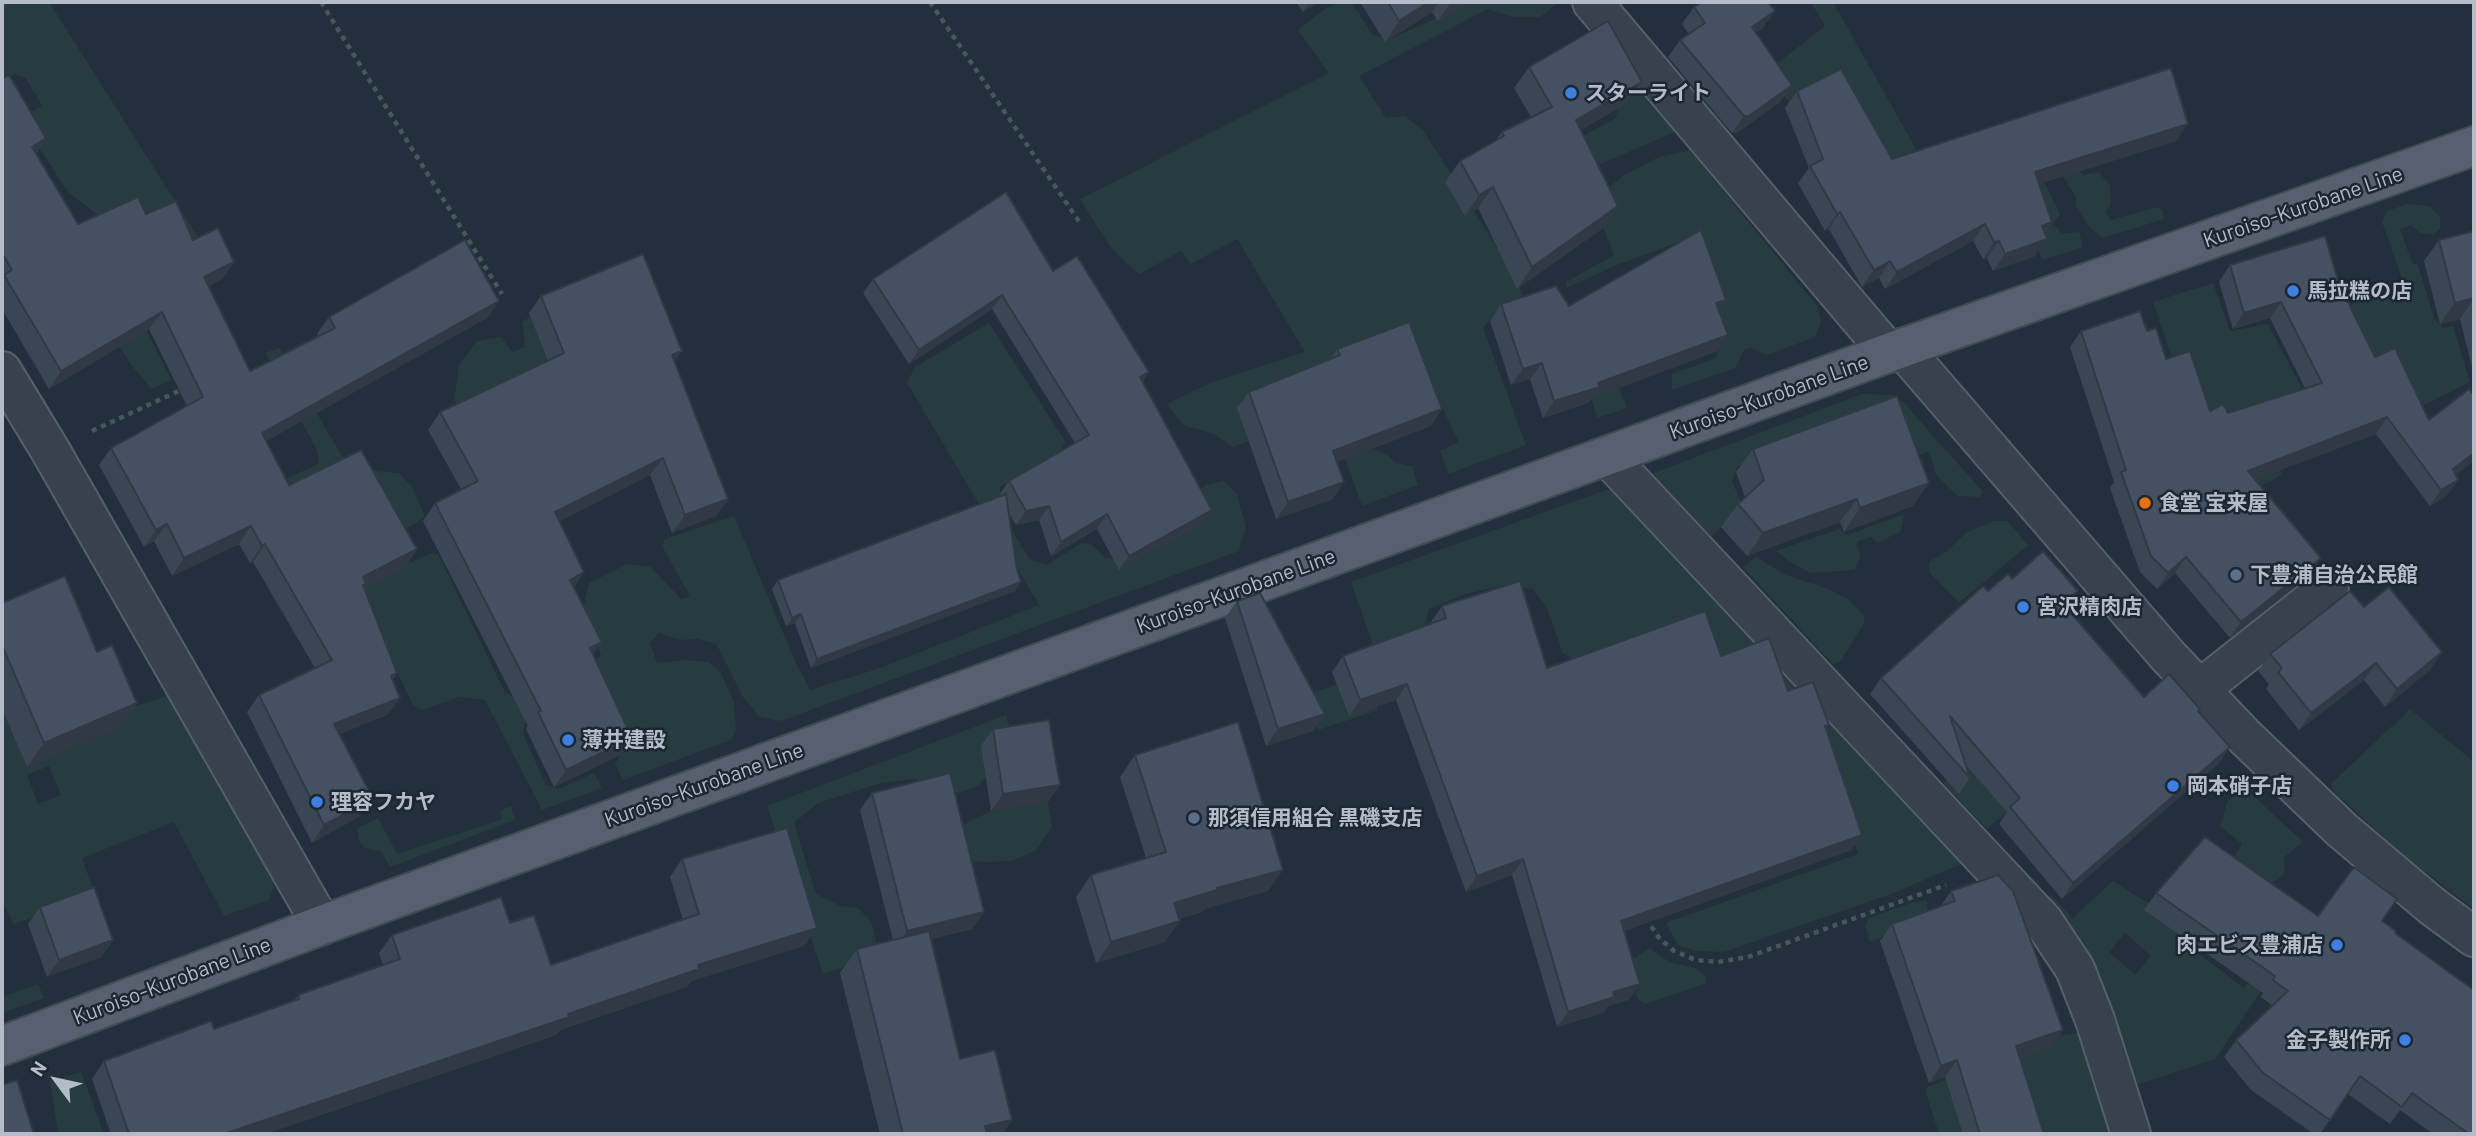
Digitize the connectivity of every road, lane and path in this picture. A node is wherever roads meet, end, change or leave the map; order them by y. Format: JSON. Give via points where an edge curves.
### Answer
{"nodes":[{"id":1,"x":321,"y":2,"type":"edge"},
{"id":2,"x":930,"y":2,"type":"edge"},
{"id":3,"x":1592,"y":2,"type":"edge"},
{"id":4,"x":2474,"y":146,"type":"edge"},
{"id":5,"x":1080,"y":223,"type":"dead end"},
{"id":6,"x":502,"y":294,"type":"dead end"},
{"id":7,"x":1895,"y":351,"type":"junction"},
{"id":8,"x":2,"y":371,"type":"edge"},
{"id":9,"x":184,"y":388,"type":"edge"},
{"id":10,"x":50,"y":450,"type":"junction"},
{"id":11,"x":1607,"y":456,"type":"junction"},
{"id":12,"x":2329,"y":587,"type":"dead end"},
{"id":13,"x":2200,"y":689,"type":"junction"},
{"id":14,"x":1993,"y":868,"type":"junction"},
{"id":15,"x":1642,"y":912,"type":"edge"},
{"id":16,"x":322,"y":925,"type":"junction"},
{"id":17,"x":2474,"y":937,"type":"edge"},
{"id":18,"x":2,"y":1045,"type":"edge"},
{"id":19,"x":2131,"y":1134,"type":"edge"}],
"edges":[{"from":1,"to":6,"type":"path"},
{"from":2,"to":5,"type":"path"},
{"from":3,"to":7,"type":"street"},
{"from":4,"to":7,"type":"main road","name":"Kuroiso-Kurobane Line"},
{"from":7,"to":11,"type":"main road","name":"Kuroiso-Kurobane Line"},
{"from":7,"to":13,"type":"street"},
{"from":8,"to":10,"type":"street"},
{"from":9,"to":10,"type":"path"},
{"from":10,"to":16,"type":"street"},
{"from":11,"to":14,"type":"street"},
{"from":11,"to":16,"type":"main road","name":"Kuroiso-Kurobane Line"},
{"from":12,"to":13,"type":"street"},
{"from":13,"to":17,"type":"street","via":[[2342,830]]},
{"from":14,"to":15,"type":"path","via":[[1748,957],[1718,962],[1674,951]]},
{"from":14,"to":19,"type":"street","via":[[2043,921],[2075,969]]},
{"from":16,"to":18,"type":"main road","name":"Kuroiso-Kurobane Line"}]}
